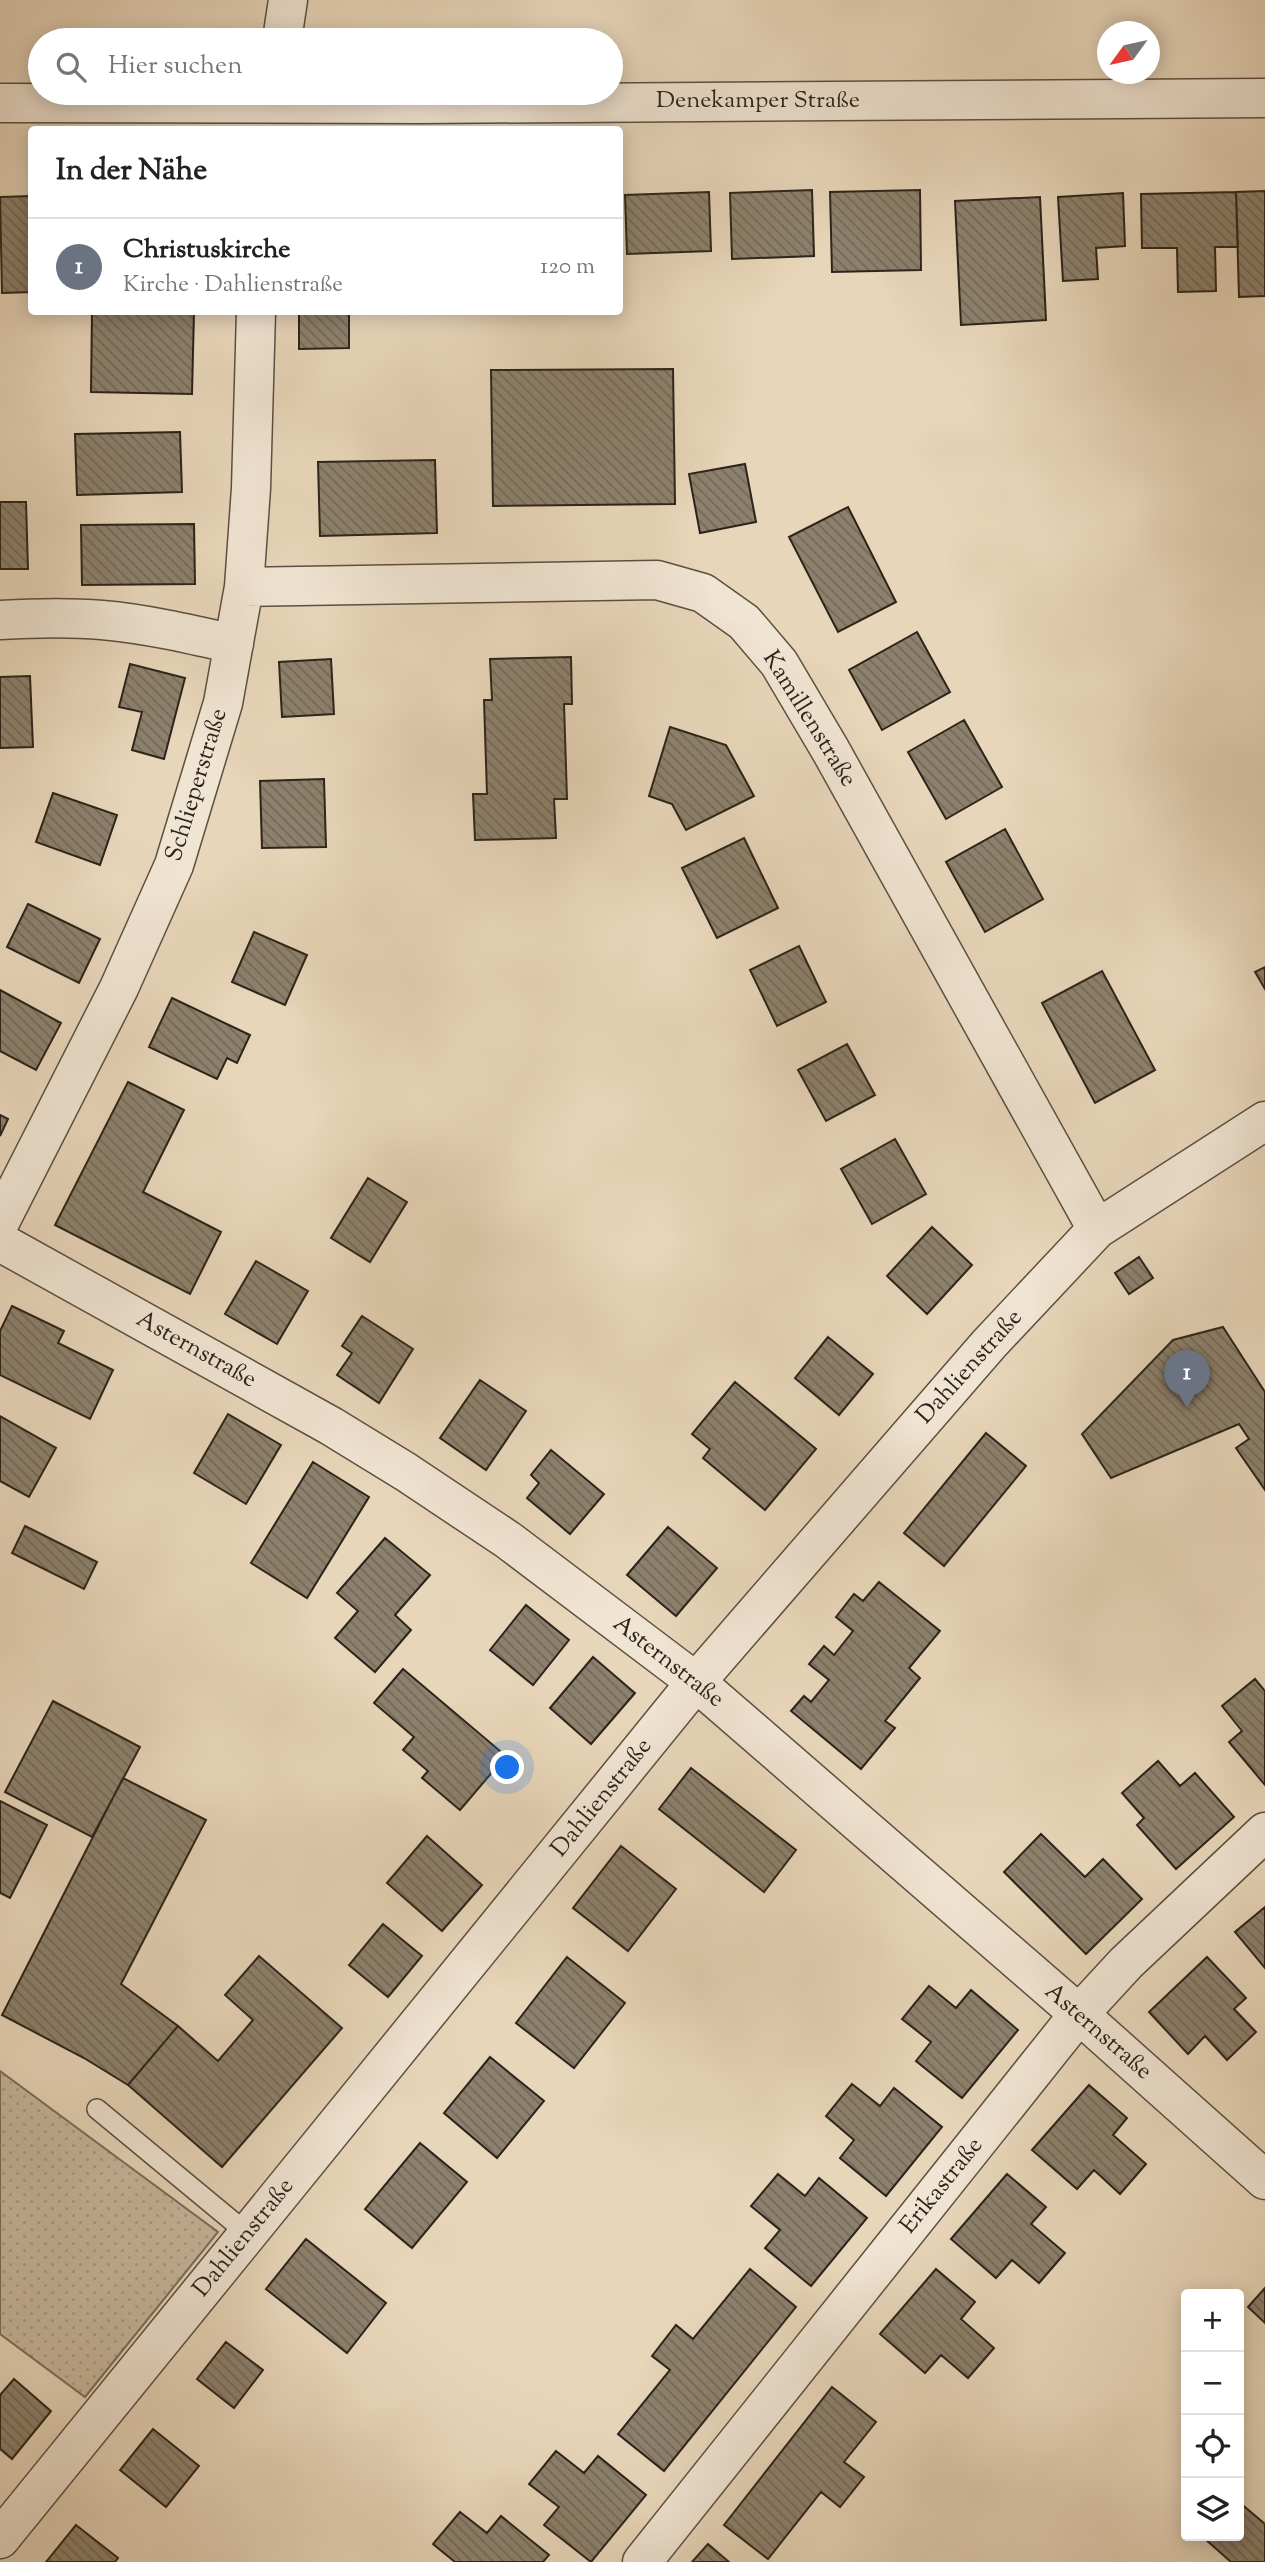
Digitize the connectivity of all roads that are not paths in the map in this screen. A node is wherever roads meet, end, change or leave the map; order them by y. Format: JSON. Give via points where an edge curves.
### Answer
{"nodes":[{"id":1,"x":288,"y":0,"type":"edge"},
{"id":2,"x":284,"y":28,"type":"edge"},
{"id":3,"x":1265,"y":98,"type":"edge"},
{"id":4,"x":0,"y":103,"type":"edge"},
{"id":5,"x":28,"y":104,"type":"edge"},
{"id":6,"x":89,"y":105,"type":"edge"},
{"id":7,"x":267,"y":109,"type":"edge"},
{"id":8,"x":256,"y":315,"type":"edge"},
{"id":9,"x":244,"y":587,"type":"junction"},
{"id":10,"x":0,"y":620,"type":"edge"},
{"id":11,"x":234,"y":644,"type":"junction"},
{"id":12,"x":1265,"y":1121,"type":"edge"},
{"id":13,"x":0,"y":1222,"type":"edge"},
{"id":14,"x":1097,"y":1229,"type":"junction"},
{"id":15,"x":0,"y":1242,"type":"edge"},
{"id":16,"x":696,"y":1682,"type":"junction"},
{"id":17,"x":1265,"y":1832,"type":"edge"},
{"id":18,"x":1079,"y":2014,"type":"junction"},
{"id":19,"x":97,"y":2109,"type":"dead end"},
{"id":20,"x":1265,"y":2180,"type":"edge"},
{"id":21,"x":248,"y":2234,"type":"junction"},
{"id":22,"x":0,"y":2539,"type":"edge"},
{"id":23,"x":642,"y":2562,"type":"edge"}],
"edges":[{"from":1,"to":2,"type":"street"},
{"from":3,"to":7,"type":"street","name":"Denekamper Straße"},
{"from":4,"to":5,"type":"street","name":"Denekamper Straße"},
{"from":6,"to":7,"type":"street","name":"Denekamper Straße"},
{"from":8,"to":9,"type":"street","name":"Schlieperstraße"},
{"from":9,"to":11,"type":"street","name":"Schlieperstraße"},
{"from":9,"to":14,"type":"street","name":"Kamillenstraße","via":[[657,580],[703,593],[744,622],[779,663],[831,751]]},
{"from":10,"to":11,"type":"street","via":[[102,620]]},
{"from":11,"to":13,"type":"street","name":"Schlieperstraße","via":[[223,703],[174,865],[119,988]]},
{"from":12,"to":14,"type":"street","name":"Dahlienstraße"},
{"from":14,"to":16,"type":"street","name":"Dahlienstraße","via":[[989,1344]]},
{"from":15,"to":16,"type":"street","name":"Asternstraße","via":[[406,1472],[508,1540]]},
{"from":16,"to":18,"type":"street","name":"Asternstraße"},
{"from":16,"to":21,"type":"street","name":"Dahlienstraße"},
{"from":17,"to":18,"type":"street","name":"Erikastraße"},
{"from":18,"to":20,"type":"street","name":"Asternstraße"},
{"from":18,"to":23,"type":"street","name":"Erikastraße"},
{"from":19,"to":21,"type":"lane"},
{"from":21,"to":22,"type":"street","name":"Dahlienstraße"}]}
